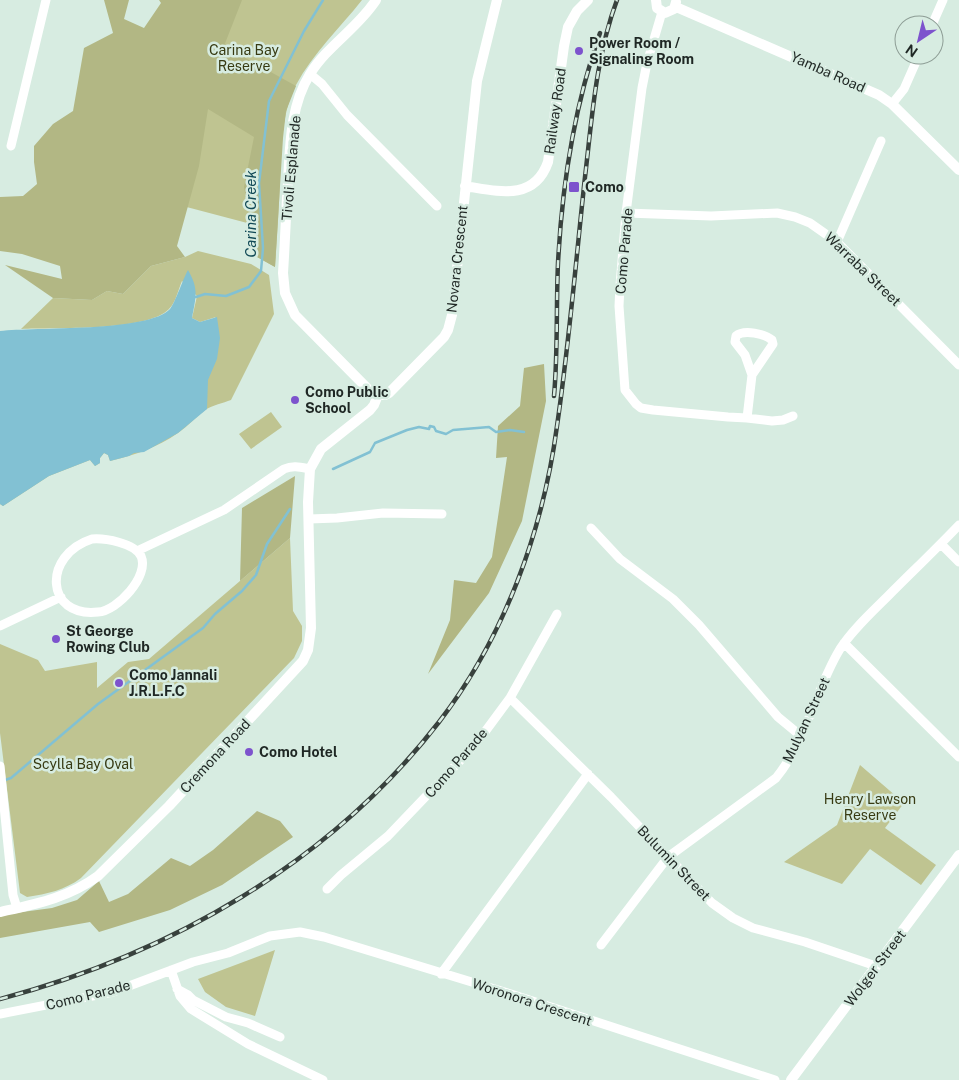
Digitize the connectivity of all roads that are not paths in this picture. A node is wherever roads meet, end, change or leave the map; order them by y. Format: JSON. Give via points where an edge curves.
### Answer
{"nodes":[{"id":1,"x":46,"y":0,"type":"edge"},
{"id":2,"x":376,"y":0,"type":"edge"},
{"id":3,"x":497,"y":0,"type":"edge"},
{"id":4,"x":588,"y":0,"type":"edge"},
{"id":5,"x":656,"y":0,"type":"edge"},
{"id":6,"x":943,"y":0,"type":"edge"},
{"id":7,"x":676,"y":3,"type":"edge"},
{"id":8,"x":662,"y":12,"type":"junction"},
{"id":9,"x":936,"y":15,"type":"edge"},
{"id":10,"x":915,"y":65,"type":"edge"},
{"id":11,"x":310,"y":74,"type":"junction"},
{"id":12,"x":892,"y":104,"type":"junction"},
{"id":13,"x":881,"y":141,"type":"dead end"},
{"id":14,"x":11,"y":146,"type":"dead end"},
{"id":15,"x":959,"y":170,"type":"edge"},
{"id":16,"x":464,"y":186,"type":"junction"},
{"id":17,"x":437,"y":206,"type":"dead end"},
{"id":18,"x":626,"y":214,"type":"junction"},
{"id":19,"x":837,"y":242,"type":"junction"},
{"id":20,"x":959,"y":365,"type":"edge"},
{"id":21,"x":752,"y":375,"type":"junction"},
{"id":22,"x":378,"y":396,"type":"junction"},
{"id":23,"x":793,"y":416,"type":"dead end"},
{"id":24,"x":747,"y":418,"type":"junction"},
{"id":25,"x":310,"y":469,"type":"junction"},
{"id":26,"x":442,"y":514,"type":"dead end"},
{"id":27,"x":309,"y":519,"type":"junction"},
{"id":28,"x":959,"y":525,"type":"edge"},
{"id":29,"x":591,"y":528,"type":"dead end"},
{"id":30,"x":941,"y":544,"type":"junction"},
{"id":31,"x":137,"y":552,"type":"junction"},
{"id":32,"x":959,"y":562,"type":"edge"},
{"id":33,"x":61,"y":597,"type":"junction"},
{"id":34,"x":557,"y":614,"type":"dead end"},
{"id":35,"x":0,"y":626,"type":"edge"},
{"id":36,"x":844,"y":643,"type":"junction"},
{"id":37,"x":510,"y":698,"type":"junction"},
{"id":38,"x":801,"y":736,"type":"junction"},
{"id":39,"x":959,"y":757,"type":"edge"},
{"id":40,"x":0,"y":771,"type":"edge"},
{"id":41,"x":588,"y":774,"type":"junction"},
{"id":42,"x":959,"y":855,"type":"edge"},
{"id":43,"x":668,"y":857,"type":"junction"},
{"id":44,"x":327,"y":889,"type":"dead end"},
{"id":45,"x":17,"y":908,"type":"junction"},
{"id":46,"x":0,"y":912,"type":"edge"},
{"id":47,"x":289,"y":932,"type":"joint"},
{"id":48,"x":601,"y":945,"type":"dead end"},
{"id":49,"x":876,"y":966,"type":"junction"},
{"id":50,"x":171,"y":970,"type":"junction"},
{"id":51,"x":441,"y":974,"type":"junction"},
{"id":52,"x":177,"y":989,"type":"junction"},
{"id":53,"x":0,"y":1014,"type":"edge"},
{"id":54,"x":280,"y":1037,"type":"dead end"},
{"id":55,"x":323,"y":1080,"type":"edge"},
{"id":56,"x":774,"y":1080,"type":"edge"},
{"id":57,"x":791,"y":1080,"type":"edge"}],
"edges":[{"from":1,"to":14,"type":"street"},
{"from":2,"to":11,"type":"street","name":"Tivoli Esplanade"},
{"from":3,"to":16,"type":"street","name":"Novara Crescent","via":[[477,81]]},
{"from":4,"to":16,"type":"street","name":"Railway Road","via":[[568,27],[548,162],[541,177],[518,191]]},
{"from":5,"to":8,"type":"street","via":[[657,8]]},
{"from":6,"to":9,"type":"street"},
{"from":7,"to":8,"type":"street","via":[[668,13]]},
{"from":7,"to":12,"type":"street","name":"Yamba Road","via":[[864,87]]},
{"from":8,"to":18,"type":"street","name":"Como Parade","via":[[644,76]]},
{"from":10,"to":12,"type":"street","via":[[904,89]]},
{"from":11,"to":17,"type":"street"},
{"from":11,"to":22,"type":"street","name":"Tivoli Esplanade","via":[[298,100],[292,126],[283,274],[285,293],[296,315]]},
{"from":12,"to":15,"type":"street","name":"Yamba Road"},
{"from":13,"to":19,"type":"street"},
{"from":16,"to":22,"type":"street","name":"Novara Crescent","via":[[448,330],[389,393]]},
{"from":18,"to":19,"type":"street","name":"Warraba Street","via":[[712,216],[777,213],[810,222]]},
{"from":18,"to":24,"type":"street","name":"Como Parade","via":[[619,306],[624,384],[632,400],[641,408],[653,410]]},
{"from":19,"to":20,"type":"street","name":"Warraba Street"},
{"from":21,"to":21,"type":"street","via":[[735,342],[736,336],[743,332],[766,336],[773,344]]},
{"from":21,"to":24,"type":"street"},
{"from":22,"to":25,"type":"street","name":"Novara Crescent","via":[[370,410],[321,449]]},
{"from":23,"to":24,"type":"street","via":[[778,422]]},
{"from":25,"to":27,"type":"street","name":"Novara Crescent"},
{"from":25,"to":31,"type":"street","via":[[290,466],[224,510]]},
{"from":26,"to":27,"type":"street","via":[[384,513]]},
{"from":27,"to":45,"type":"street","name":"Cremona Road","via":[[310,639],[308,650],[297,668],[169,806],[98,876],[72,892]]},
{"from":28,"to":30,"type":"street","name":"Mulyan Street"},
{"from":29,"to":38,"type":"street","via":[[620,559],[644,575],[686,612],[778,717]]},
{"from":30,"to":32,"type":"street"},
{"from":30,"to":36,"type":"street","name":"Mulyan Street"},
{"from":31,"to":33,"type":"street","via":[[115,541],[100,539],[76,545],[58,569],[56,584]]},
{"from":31,"to":33,"type":"street","via":[[142,561],[139,576],[116,606],[100,612],[84,612],[71,607]]},
{"from":33,"to":35,"type":"street"},
{"from":34,"to":37,"type":"street","name":"Como Parade"},
{"from":36,"to":38,"type":"street","name":"Mulyan Street"},
{"from":36,"to":39,"type":"street"},
{"from":37,"to":41,"type":"street","name":"Bulumin Street"},
{"from":37,"to":44,"type":"street","name":"Como Parade","via":[[457,766],[388,836]]},
{"from":38,"to":43,"type":"street","name":"Mulyan Street","via":[[789,762],[776,778]]},
{"from":40,"to":45,"type":"street"},
{"from":41,"to":43,"type":"street","name":"Bulumin Street"},
{"from":41,"to":51,"type":"street"},
{"from":42,"to":49,"type":"street","name":"Wolger Street"},
{"from":43,"to":48,"type":"street","name":"Mulyan Street"},
{"from":43,"to":49,"type":"street","name":"Bulumin Street","via":[[712,903],[733,918],[753,928]]},
{"from":45,"to":46,"type":"street","name":"Cremona Road"},
{"from":47,"to":50,"type":"street","name":"Como Parade"},
{"from":47,"to":51,"type":"street","name":"Woronora Crescent","via":[[324,937]]},
{"from":49,"to":57,"type":"street","name":"Wolger Street"},
{"from":50,"to":52,"type":"street"},
{"from":50,"to":53,"type":"street","name":"Como Parade","via":[[104,994]]},
{"from":51,"to":56,"type":"street","name":"Woronora Crescent"},
{"from":52,"to":54,"type":"street","via":[[219,1013]]},
{"from":52,"to":55,"type":"street","via":[[185,1003],[205,1018],[273,1057]]}]}
